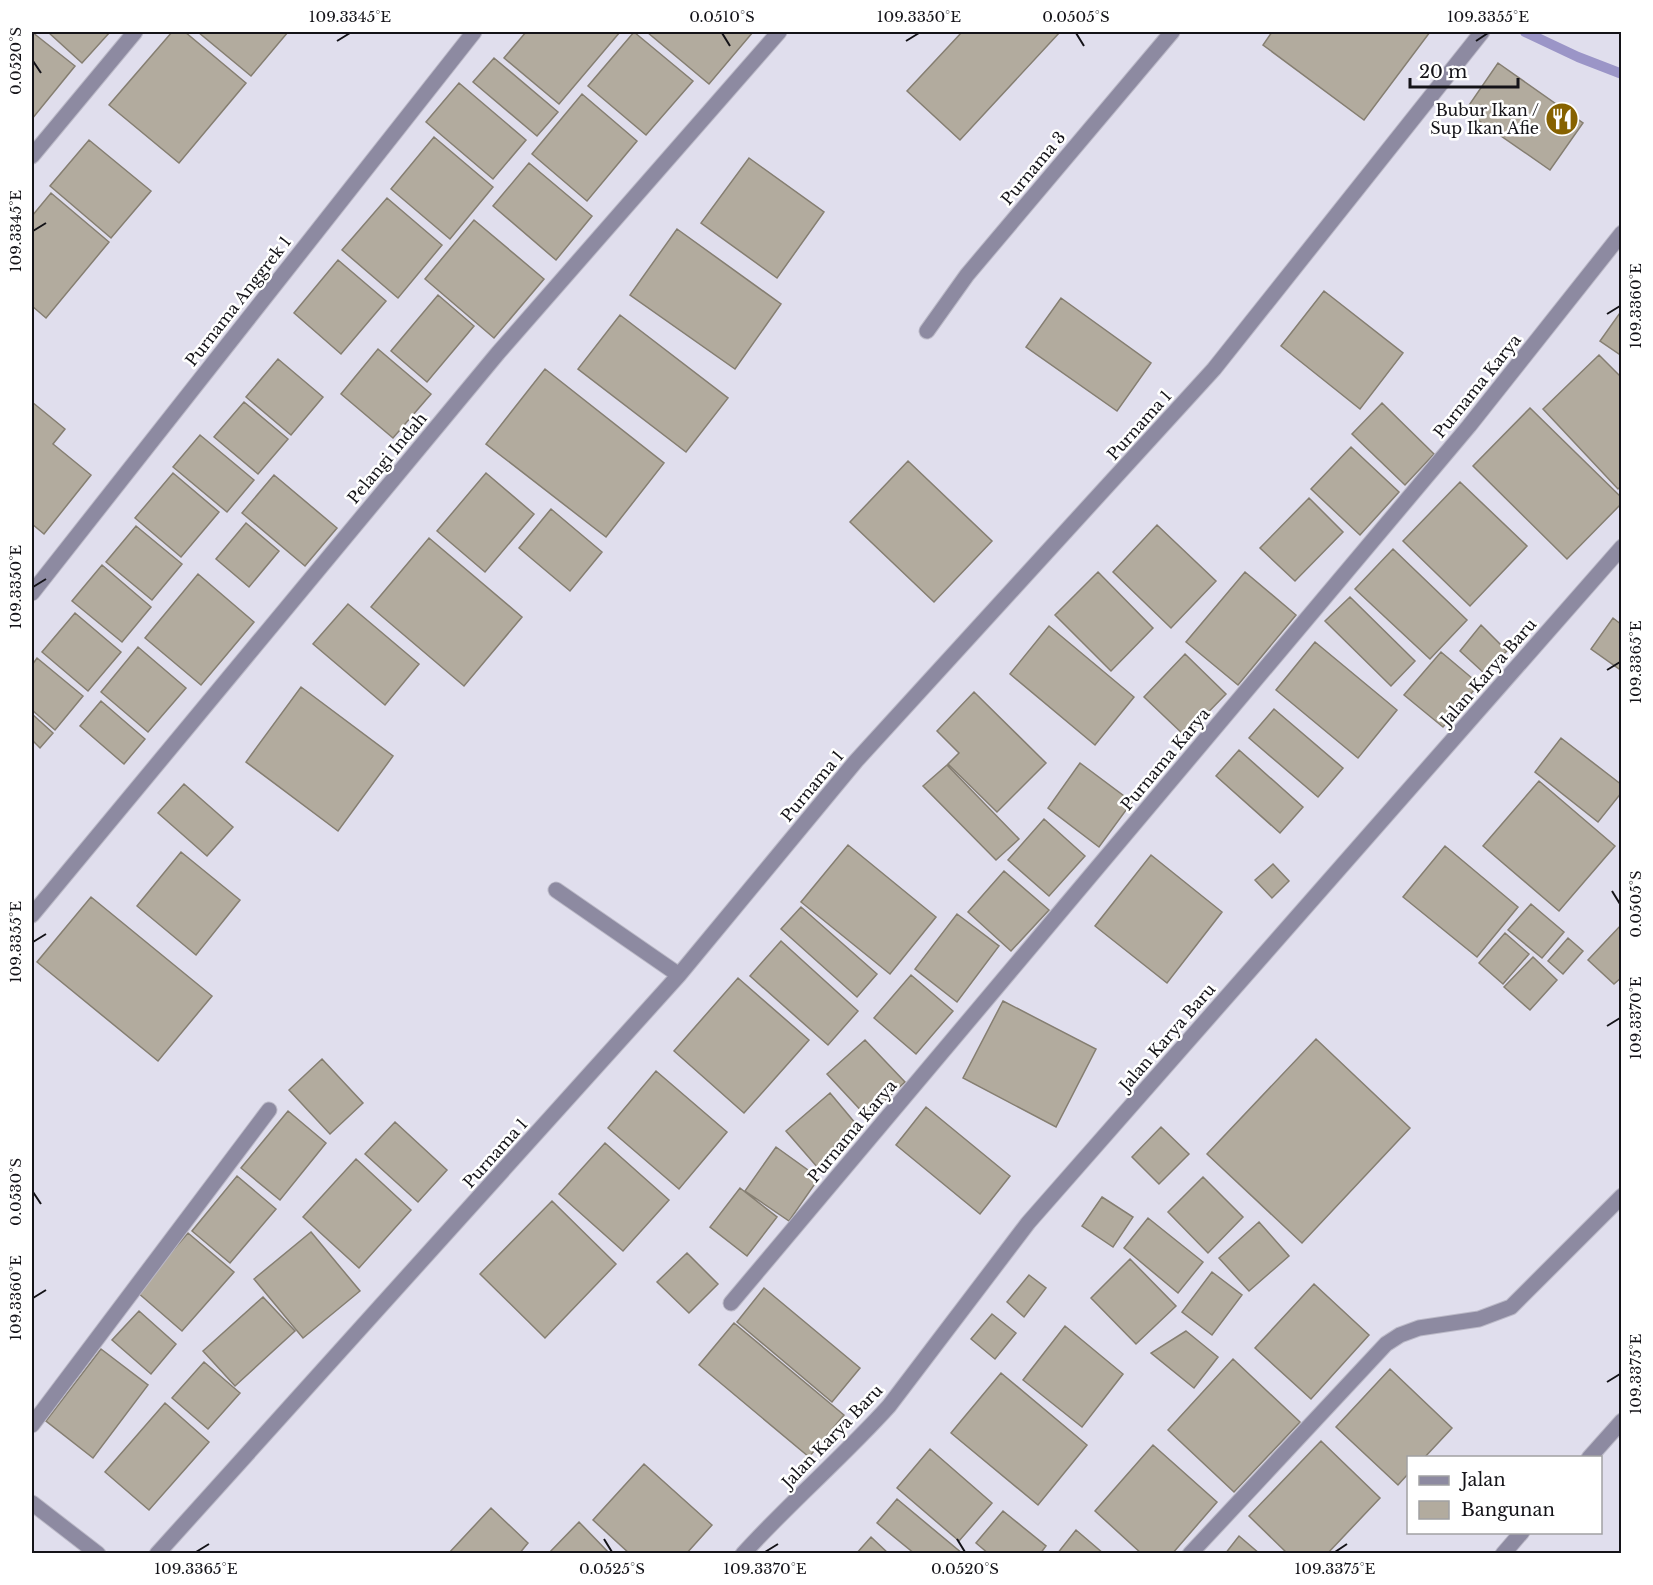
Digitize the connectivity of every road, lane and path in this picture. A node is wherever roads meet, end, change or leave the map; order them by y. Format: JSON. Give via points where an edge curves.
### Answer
{"nodes":[{"id":1,"x":135,"y":32,"type":"edge"},
{"id":2,"x":474,"y":32,"type":"edge"},
{"id":3,"x":779,"y":32,"type":"edge"},
{"id":4,"x":1172,"y":32,"type":"edge"},
{"id":5,"x":1478,"y":37,"type":"edge"},
{"id":6,"x":32,"y":156,"type":"edge"},
{"id":7,"x":1622,"y":233,"type":"edge"},
{"id":8,"x":927,"y":331,"type":"dead end"},
{"id":9,"x":1622,"y":547,"type":"edge"},
{"id":10,"x":32,"y":593,"type":"edge"},
{"id":11,"x":556,"y":890,"type":"dead end"},
{"id":12,"x":32,"y":915,"type":"edge"},
{"id":13,"x":680,"y":975,"type":"junction"},
{"id":14,"x":269,"y":1110,"type":"dead end"},
{"id":15,"x":1622,"y":1196,"type":"edge"},
{"id":16,"x":731,"y":1303,"type":"dead end"},
{"id":17,"x":1622,"y":1421,"type":"edge"},
{"id":18,"x":32,"y":1425,"type":"edge"},
{"id":19,"x":1591,"y":1456,"type":"edge"},
{"id":20,"x":32,"y":1503,"type":"edge"},
{"id":21,"x":1521,"y":1534,"type":"edge"},
{"id":22,"x":98,"y":1554,"type":"edge"},
{"id":23,"x":157,"y":1554,"type":"edge"},
{"id":24,"x":743,"y":1554,"type":"edge"},
{"id":25,"x":1191,"y":1554,"type":"edge"},
{"id":26,"x":1503,"y":1554,"type":"edge"}],
"edges":[{"from":1,"to":6,"type":"street"},
{"from":2,"to":10,"type":"street","name":"Purnama Anggrek 1"},
{"from":3,"to":12,"type":"street","name":"Pelangi Indah","via":[[498,353]]},
{"from":4,"to":8,"type":"street","name":"Purnama 3","via":[[967,275]]},
{"from":5,"to":13,"type":"street","name":"Purnama 1","via":[[1215,369],[856,761]]},
{"from":7,"to":16,"type":"street","name":"Purnama Karya","via":[[1469,426]]},
{"from":9,"to":24,"type":"street","name":"Jalan Karya Baru","via":[[1028,1223],[889,1406]]},
{"from":11,"to":13,"type":"street"},
{"from":13,"to":23,"type":"street","name":"Purnama 1"},
{"from":14,"to":18,"type":"street"},
{"from":15,"to":25,"type":"street","via":[[1511,1306],[1479,1319],[1419,1328],[1386,1344]]},
{"from":17,"to":19,"type":"street"},
{"from":20,"to":22,"type":"street"},
{"from":21,"to":26,"type":"street"}]}
